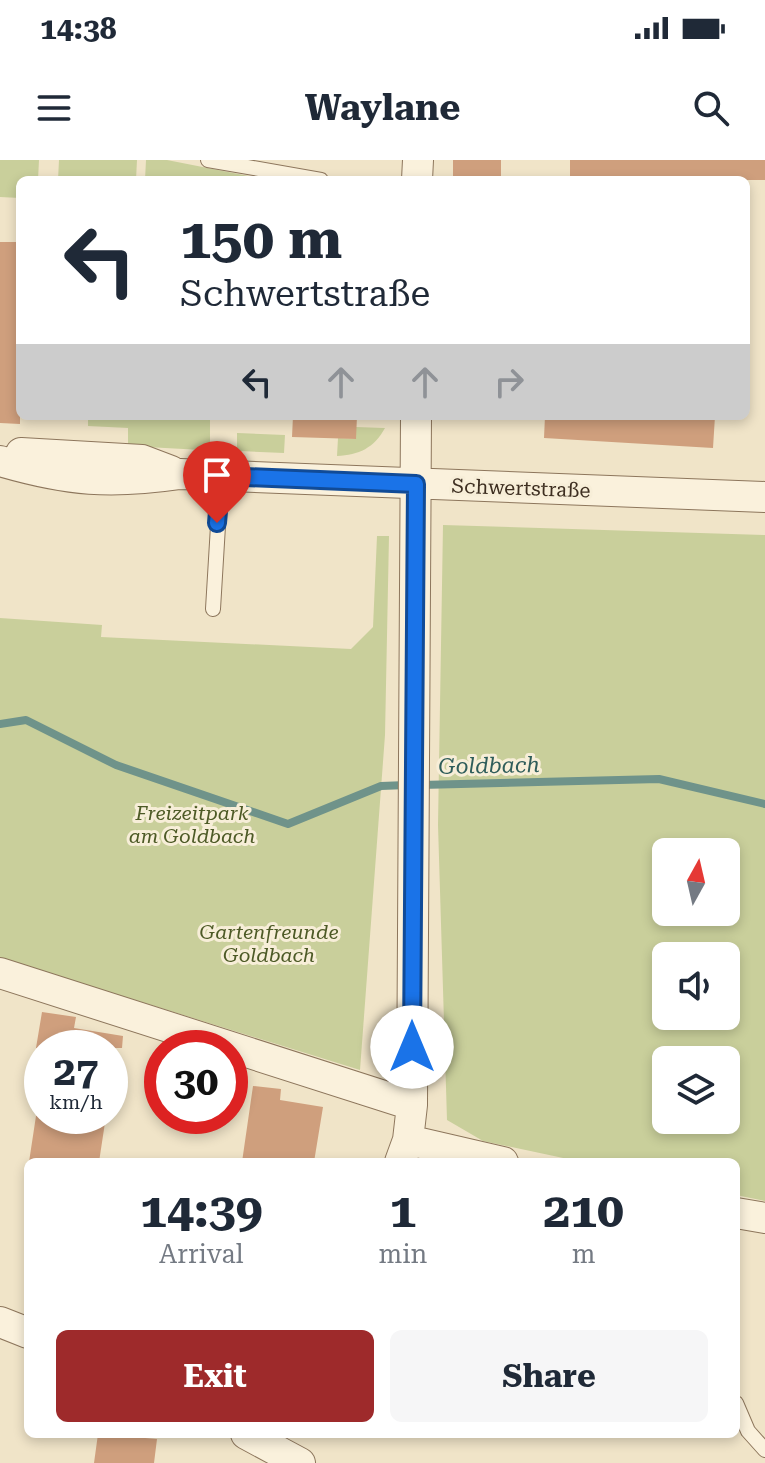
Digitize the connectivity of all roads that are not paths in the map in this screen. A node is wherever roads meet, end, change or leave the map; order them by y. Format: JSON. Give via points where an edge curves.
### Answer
{"nodes":[{"id":1,"x":208,"y":160,"type":"edge"},
{"id":2,"x":298,"y":176,"type":"edge"},
{"id":3,"x":416,"y":420,"type":"edge"},
{"id":4,"x":0,"y":459,"type":"edge"},
{"id":5,"x":221,"y":476,"type":"junction"},
{"id":6,"x":416,"y":484,"type":"junction"},
{"id":7,"x":765,"y":497,"type":"edge"},
{"id":8,"x":213,"y":609,"type":"dead end"},
{"id":9,"x":0,"y":973,"type":"edge"},
{"id":10,"x":412,"y":1105,"type":"junction"},
{"id":11,"x":404,"y":1151,"type":"edge"},
{"id":12,"x":467,"y":1158,"type":"edge"},
{"id":13,"x":740,"y":1214,"type":"edge"},
{"id":14,"x":765,"y":1218,"type":"edge"},
{"id":15,"x":0,"y":1322,"type":"edge"},
{"id":16,"x":24,"y":1331,"type":"edge"},
{"id":17,"x":740,"y":1412,"type":"edge"},
{"id":18,"x":253,"y":1438,"type":"edge"},
{"id":19,"x":765,"y":1450,"type":"edge"},
{"id":20,"x":300,"y":1463,"type":"edge"}],
"edges":[{"from":1,"to":2,"type":"lane"},
{"from":3,"to":6,"type":"street"},
{"from":4,"to":5,"type":"street","name":"Schwertstraße","via":[[90,481]]},
{"from":5,"to":6,"type":"street","name":"Schwertstraße"},
{"from":5,"to":8,"type":"lane"},
{"from":6,"to":7,"type":"street","name":"Schwertstraße"},
{"from":6,"to":10,"type":"street"},
{"from":9,"to":10,"type":"street"},
{"from":10,"to":11,"type":"street"},
{"from":11,"to":12,"type":"street"},
{"from":13,"to":14,"type":"street"},
{"from":15,"to":16,"type":"street"},
{"from":17,"to":19,"type":"lane"},
{"from":18,"to":20,"type":"street"}]}
